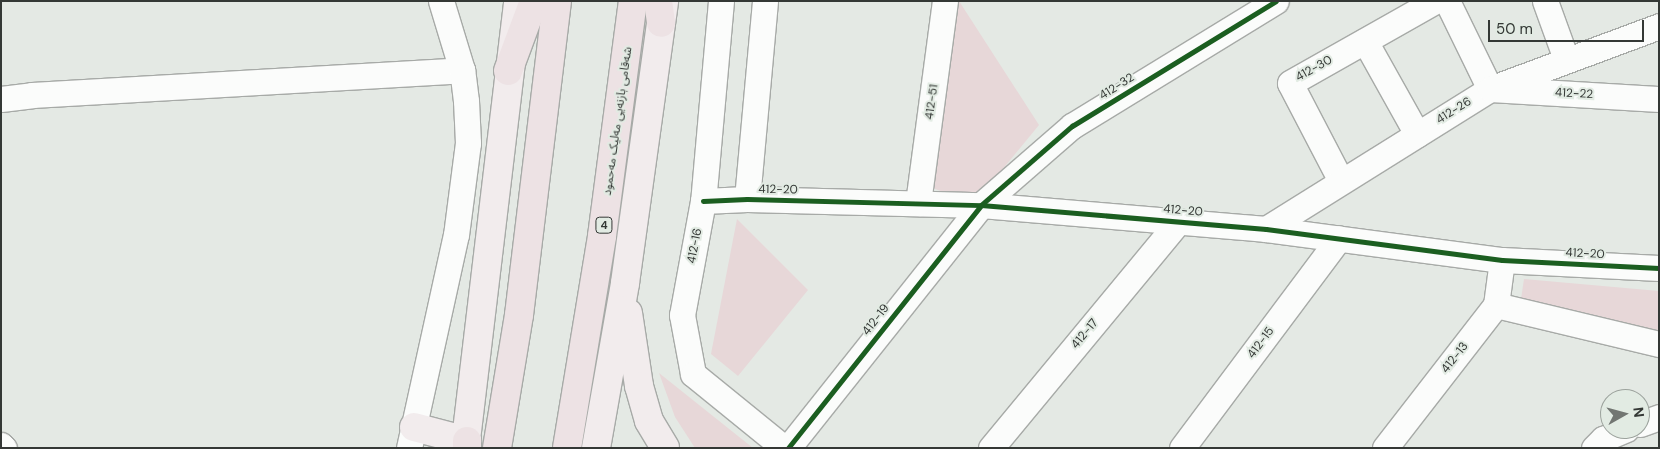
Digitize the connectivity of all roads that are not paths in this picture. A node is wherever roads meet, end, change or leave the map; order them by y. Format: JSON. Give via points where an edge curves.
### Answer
{"nodes":[{"id":1,"x":441,"y":1,"type":"edge"},
{"id":2,"x":518,"y":1,"type":"edge"},
{"id":3,"x":534,"y":1,"type":"edge"},
{"id":4,"x":557,"y":1,"type":"edge"},
{"id":5,"x":633,"y":1,"type":"edge"},
{"id":6,"x":720,"y":1,"type":"edge"},
{"id":7,"x":765,"y":1,"type":"edge"},
{"id":8,"x":945,"y":1,"type":"edge"},
{"id":9,"x":1276,"y":1,"type":"edge"},
{"id":10,"x":1435,"y":1,"type":"edge"},
{"id":11,"x":1448,"y":1,"type":"edge"},
{"id":12,"x":1545,"y":1,"type":"edge"},
{"id":13,"x":661,"y":8,"type":"edge"},
{"id":14,"x":1659,"y":26,"type":"edge"},
{"id":15,"x":1365,"y":41,"type":"junction"},
{"id":16,"x":1566,"y":59,"type":"junction"},
{"id":17,"x":462,"y":70,"type":"junction"},
{"id":18,"x":508,"y":71,"type":"junction"},
{"id":19,"x":1490,"y":89,"type":"junction"},
{"id":20,"x":1,"y":99,"type":"edge"},
{"id":21,"x":1659,"y":99,"type":"edge"},
{"id":22,"x":1417,"y":134,"type":"junction"},
{"id":23,"x":1341,"y":181,"type":"junction"},
{"id":24,"x":746,"y":199,"type":"junction"},
{"id":25,"x":703,"y":202,"type":"junction"},
{"id":26,"x":918,"y":204,"type":"junction"},
{"id":27,"x":980,"y":205,"type":"junction"},
{"id":28,"x":1179,"y":221,"type":"junction"},
{"id":29,"x":1266,"y":229,"type":"junction"},
{"id":30,"x":1339,"y":238,"type":"junction"},
{"id":31,"x":1502,"y":260,"type":"junction"},
{"id":32,"x":1659,"y":268,"type":"edge"},
{"id":33,"x":625,"y":283,"type":"junction"},
{"id":34,"x":1496,"y":305,"type":"junction"},
{"id":35,"x":1659,"y":344,"type":"edge"},
{"id":36,"x":411,"y":437,"type":"edge"},
{"id":37,"x":1603,"y":439,"type":"edge"},
{"id":38,"x":466,"y":445,"type":"edge"},
{"id":39,"x":497,"y":448,"type":"edge"},
{"id":40,"x":567,"y":448,"type":"edge"},
{"id":41,"x":596,"y":448,"type":"edge"},
{"id":42,"x":665,"y":448,"type":"edge"},
{"id":43,"x":784,"y":448,"type":"edge"},
{"id":44,"x":788,"y":448,"type":"edge"},
{"id":45,"x":991,"y":448,"type":"edge"},
{"id":46,"x":1182,"y":448,"type":"edge"},
{"id":47,"x":1385,"y":448,"type":"edge"},
{"id":48,"x":1594,"y":448,"type":"edge"}],
"edges":[{"from":1,"to":17,"type":"street"},
{"from":2,"to":18,"type":"main road"},
{"from":3,"to":18,"type":"highway"},
{"from":4,"to":39,"type":"highway","via":[[519,316]]},
{"from":5,"to":40,"type":"highway","name":"شەقامی بازنەیی مەلیک مەحمود","number":"4","via":[[590,320]]},
{"from":6,"to":25,"type":"street","name":"412-16"},
{"from":7,"to":24,"type":"street"},
{"from":8,"to":26,"type":"street","name":"412-51"},
{"from":9,"to":27,"type":"street","name":"412-32","via":[[1072,126]]},
{"from":10,"to":15,"type":"street","name":"412-30"},
{"from":11,"to":19,"type":"street"},
{"from":12,"to":16,"type":"street"},
{"from":13,"to":33,"type":"main road"},
{"from":14,"to":16,"type":"street","name":"412-26"},
{"from":15,"to":22,"type":"street"},
{"from":15,"to":23,"type":"street","name":"412-30","via":[[1290,83]]},
{"from":16,"to":19,"type":"street","name":"412-26"},
{"from":17,"to":20,"type":"street"},
{"from":17,"to":36,"type":"street","via":[[468,143],[464,187]]},
{"from":18,"to":38,"type":"main road"},
{"from":19,"to":21,"type":"street","name":"412-22"},
{"from":19,"to":22,"type":"street","name":"412-26"},
{"from":22,"to":23,"type":"street","name":"412-26"},
{"from":23,"to":29,"type":"street","name":"412-26"},
{"from":24,"to":25,"type":"street","name":"412-20"},
{"from":24,"to":26,"type":"street","name":"412-20"},
{"from":25,"to":43,"type":"street","name":"412-16","via":[[682,315],[693,374]]},
{"from":26,"to":27,"type":"street","name":"412-20"},
{"from":27,"to":28,"type":"street","name":"412-20"},
{"from":27,"to":44,"type":"street","name":"412-19"},
{"from":28,"to":29,"type":"street","name":"412-20"},
{"from":28,"to":45,"type":"street","name":"412-17"},
{"from":29,"to":30,"type":"street","name":"412-20"},
{"from":30,"to":31,"type":"street","name":"412-20"},
{"from":30,"to":46,"type":"street","name":"412-15"},
{"from":31,"to":32,"type":"street","name":"412-20"},
{"from":31,"to":34,"type":"street"},
{"from":33,"to":41,"type":"main road"},
{"from":33,"to":42,"type":"main road","via":[[639,386],[649,421]]},
{"from":34,"to":35,"type":"street"},
{"from":34,"to":47,"type":"street","name":"412-13"},
{"from":36,"to":38,"type":"main road"},
{"from":37,"to":48,"type":"street"}]}
